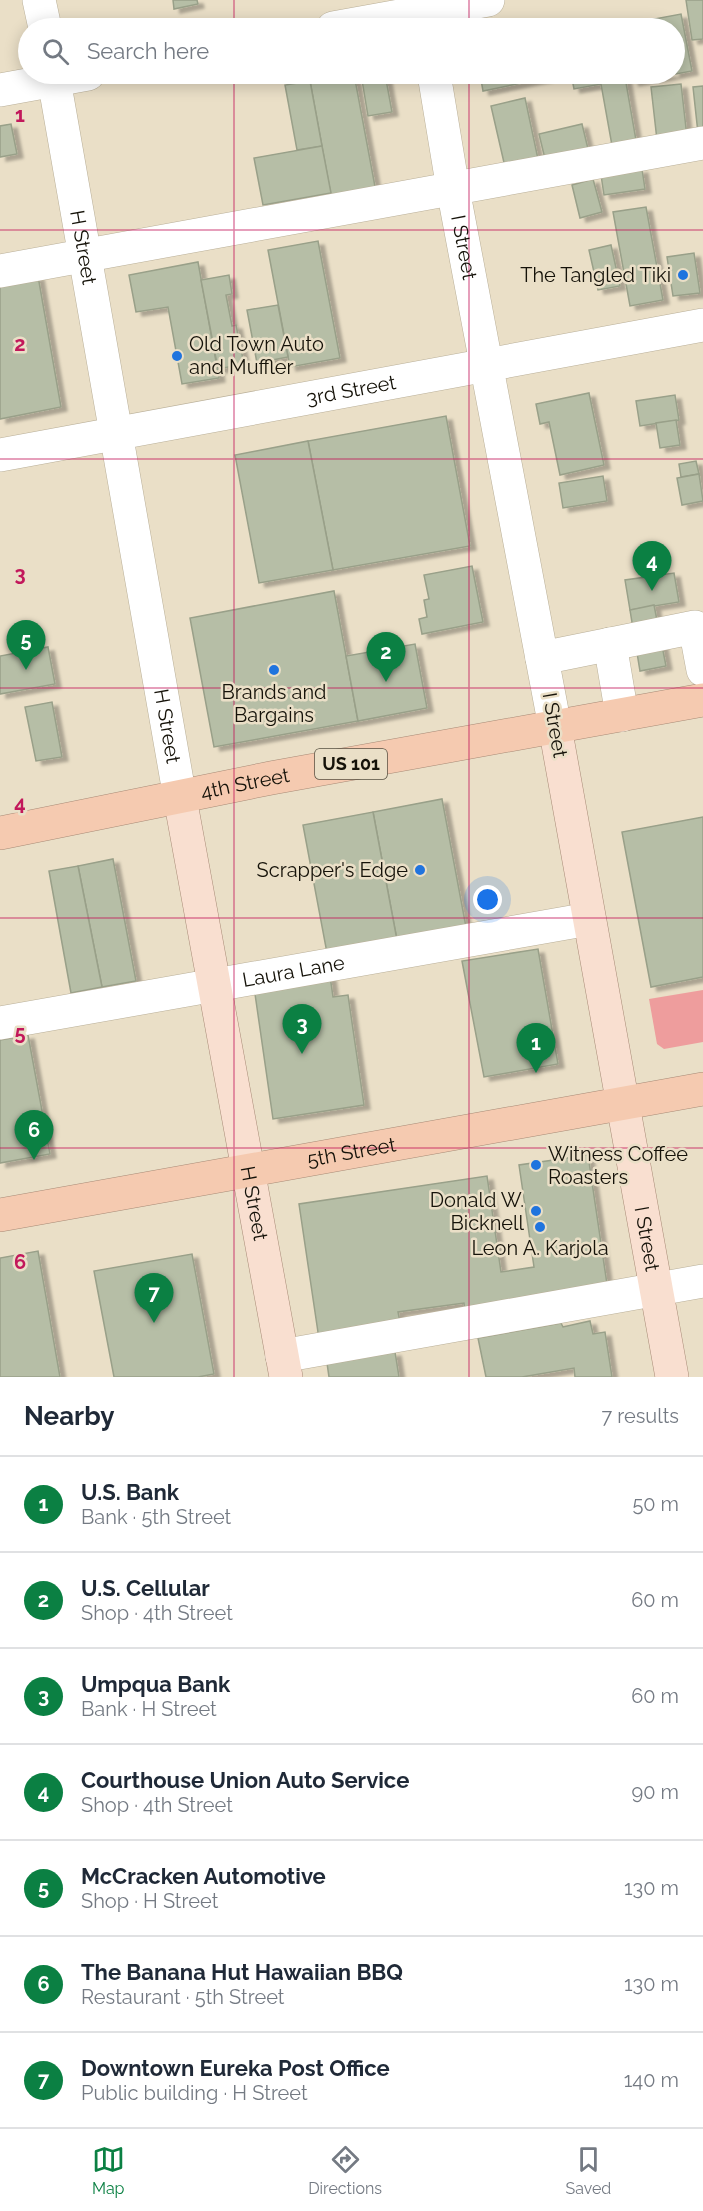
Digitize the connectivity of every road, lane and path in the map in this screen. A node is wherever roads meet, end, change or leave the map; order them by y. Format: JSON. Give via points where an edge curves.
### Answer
{"nodes":[{"id":1,"x":39,"y":0,"type":"edge"},
{"id":2,"x":488,"y":0,"type":"edge"},
{"id":3,"x":424,"y":13,"type":"edge"},
{"id":4,"x":43,"y":18,"type":"edge"},
{"id":5,"x":394,"y":18,"type":"edge"},
{"id":6,"x":24,"y":84,"type":"edge"},
{"id":7,"x":54,"y":84,"type":"edge"},
{"id":8,"x":436,"y":84,"type":"edge"},
{"id":9,"x":0,"y":90,"type":"edge"},
{"id":10,"x":703,"y":143,"type":"edge"},
{"id":11,"x":453,"y":189,"type":"junction"},
{"id":12,"x":85,"y":255,"type":"junction"},
{"id":13,"x":0,"y":270,"type":"edge"},
{"id":14,"x":703,"y":325,"type":"edge"},
{"id":15,"x":487,"y":365,"type":"junction"},
{"id":16,"x":116,"y":434,"type":"junction"},
{"id":17,"x":0,"y":455,"type":"edge"},
{"id":18,"x":610,"y":644,"type":"junction"},
{"id":19,"x":542,"y":658,"type":"junction"},
{"id":20,"x":703,"y":670,"type":"edge"},
{"id":21,"x":703,"y":700,"type":"edge"},
{"id":22,"x":622,"y":715,"type":"junction"},
{"id":23,"x":555,"y":727,"type":"junction"},
{"id":24,"x":180,"y":798,"type":"junction"},
{"id":25,"x":0,"y":833,"type":"edge"},
{"id":26,"x":589,"y":919,"type":"junction"},
{"id":27,"x":214,"y":985,"type":"junction"},
{"id":28,"x":0,"y":1023,"type":"edge"},
{"id":29,"x":703,"y":1089,"type":"edge"},
{"id":30,"x":623,"y":1103,"type":"junction"},
{"id":31,"x":247,"y":1170,"type":"junction"},
{"id":32,"x":0,"y":1215,"type":"edge"},
{"id":33,"x":703,"y":1281,"type":"edge"},
{"id":34,"x":656,"y":1290,"type":"junction"},
{"id":35,"x":284,"y":1366,"type":"edge"},
{"id":36,"x":672,"y":1377,"type":"edge"}],
"edges":[{"from":1,"to":4,"type":"street"},
{"from":2,"to":3,"type":"street"},
{"from":3,"to":5,"type":"street"},
{"from":6,"to":9,"type":"street"},
{"from":7,"to":12,"type":"street","name":"H Street"},
{"from":8,"to":11,"type":"street","name":"I Street"},
{"from":10,"to":11,"type":"street"},
{"from":11,"to":12,"type":"street"},
{"from":11,"to":15,"type":"street","name":"I Street"},
{"from":12,"to":13,"type":"street"},
{"from":12,"to":16,"type":"street","name":"H Street"},
{"from":14,"to":15,"type":"street","name":"3rd Street"},
{"from":15,"to":16,"type":"street","name":"3rd Street"},
{"from":15,"to":19,"type":"street","name":"I Street"},
{"from":16,"to":17,"type":"street","name":"3rd Street"},
{"from":16,"to":24,"type":"street","name":"H Street"},
{"from":18,"to":19,"type":"street"},
{"from":18,"to":20,"type":"street","via":[[695,627]]},
{"from":18,"to":22,"type":"street"},
{"from":19,"to":23,"type":"street","name":"I Street"},
{"from":21,"to":22,"type":"highway","name":"4th Street","number":"US 101"},
{"from":22,"to":23,"type":"highway","name":"4th Street","number":"US 101"},
{"from":23,"to":24,"type":"highway","name":"4th Street","number":"US 101"},
{"from":23,"to":26,"type":"main road","name":"I Street"},
{"from":24,"to":25,"type":"highway","name":"4th Street","number":"US 101"},
{"from":24,"to":27,"type":"main road","name":"H Street"},
{"from":26,"to":27,"type":"street","name":"Laura Lane"},
{"from":26,"to":30,"type":"main road","name":"I Street"},
{"from":27,"to":28,"type":"street","name":"Laura Lane"},
{"from":27,"to":31,"type":"main road","name":"H Street"},
{"from":29,"to":30,"type":"highway","name":"5th Street"},
{"from":30,"to":31,"type":"highway","name":"5th Street"},
{"from":30,"to":34,"type":"main road","name":"I Street"},
{"from":31,"to":32,"type":"highway","name":"5th Street"},
{"from":31,"to":35,"type":"main road","name":"H Street"},
{"from":33,"to":34,"type":"street"},
{"from":34,"to":35,"type":"street"},
{"from":34,"to":36,"type":"main road","name":"I Street"}]}
